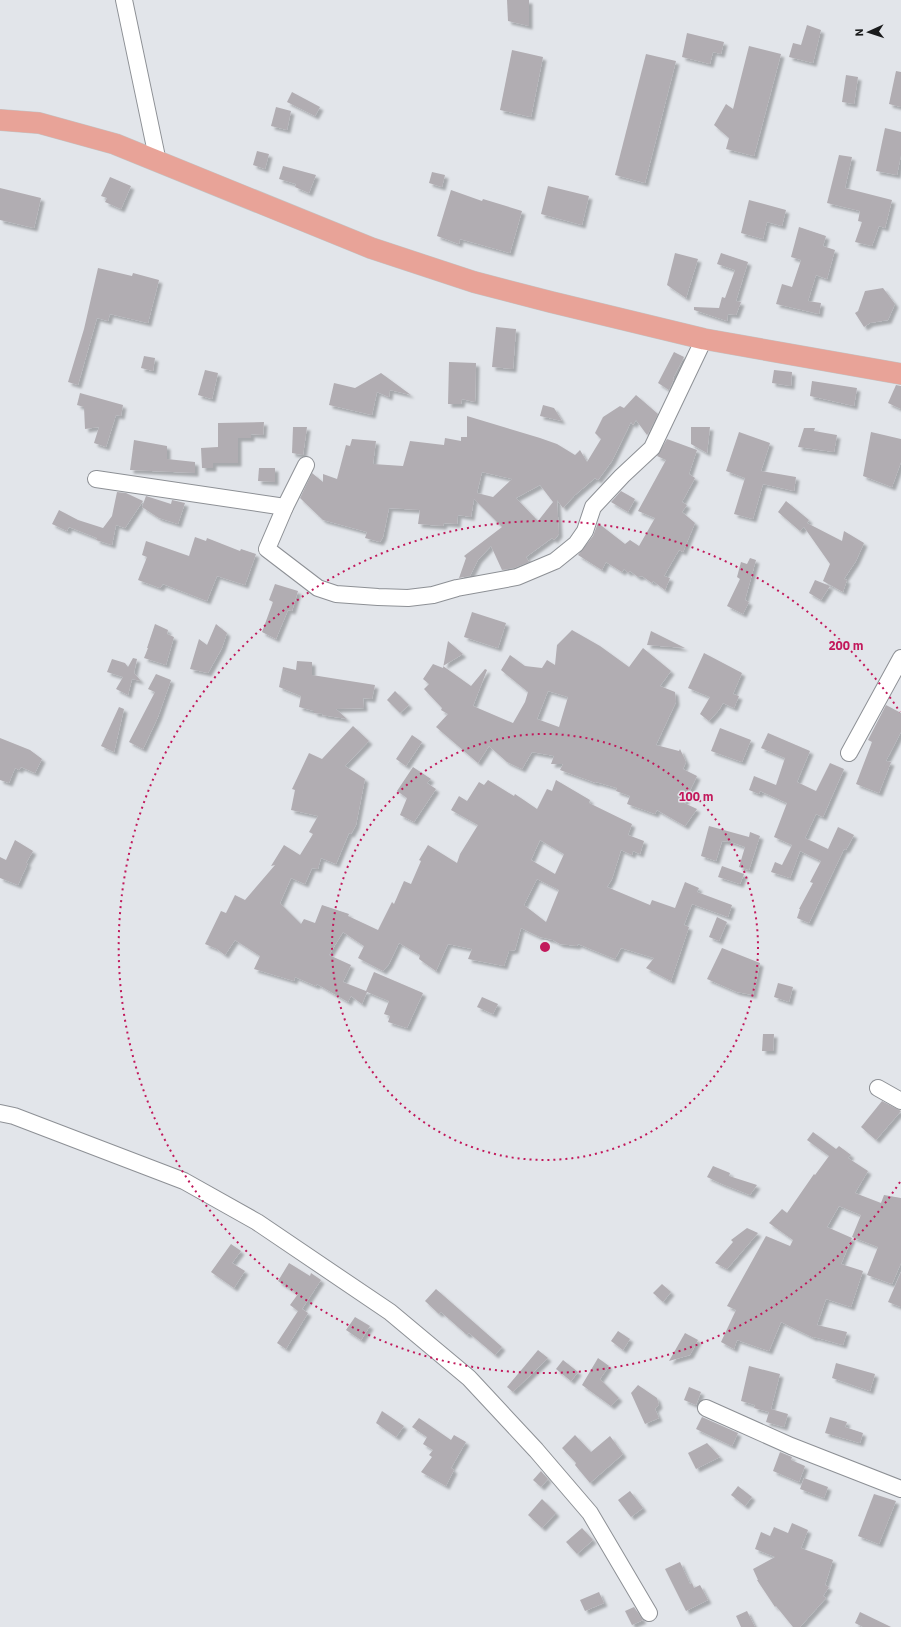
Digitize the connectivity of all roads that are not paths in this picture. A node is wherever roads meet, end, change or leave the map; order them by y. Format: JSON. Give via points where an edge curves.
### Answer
{"nodes":[{"id":1,"x":124,"y":0,"type":"edge"},
{"id":2,"x":0,"y":120,"type":"edge"},
{"id":3,"x":158,"y":162,"type":"junction"},
{"id":4,"x":704,"y":339,"type":"junction"},
{"id":5,"x":901,"y":374,"type":"edge"},
{"id":6,"x":306,"y":465,"type":"dead end"},
{"id":7,"x":96,"y":479,"type":"dead end"},
{"id":8,"x":285,"y":507,"type":"junction"},
{"id":9,"x":901,"y":658,"type":"edge"},
{"id":10,"x":850,"y":753,"type":"dead end"},
{"id":11,"x":878,"y":1088,"type":"dead end"},
{"id":12,"x":901,"y":1101,"type":"edge"},
{"id":13,"x":0,"y":1113,"type":"edge"},
{"id":14,"x":706,"y":1408,"type":"dead end"},
{"id":15,"x":901,"y":1489,"type":"edge"},
{"id":16,"x":648,"y":1613,"type":"dead end"}],
"edges":[{"from":1,"to":3,"type":"street"},
{"from":2,"to":3,"type":"main road","via":[[39,123],[115,144]]},
{"from":3,"to":4,"type":"main road","via":[[371,248],[474,282]]},
{"from":4,"to":5,"type":"main road"},
{"from":4,"to":8,"type":"street","via":[[652,448],[593,507],[585,531],[576,544],[555,561],[517,577],[408,598],[336,594],[318,588],[267,549]]},
{"from":6,"to":8,"type":"street"},
{"from":7,"to":8,"type":"street"},
{"from":9,"to":10,"type":"street"},
{"from":11,"to":12,"type":"street"},
{"from":13,"to":16,"type":"street","via":[[14,1116],[184,1181],[257,1222],[390,1312],[469,1378],[590,1513]]},
{"from":14,"to":15,"type":"street","via":[[790,1446]]}]}
